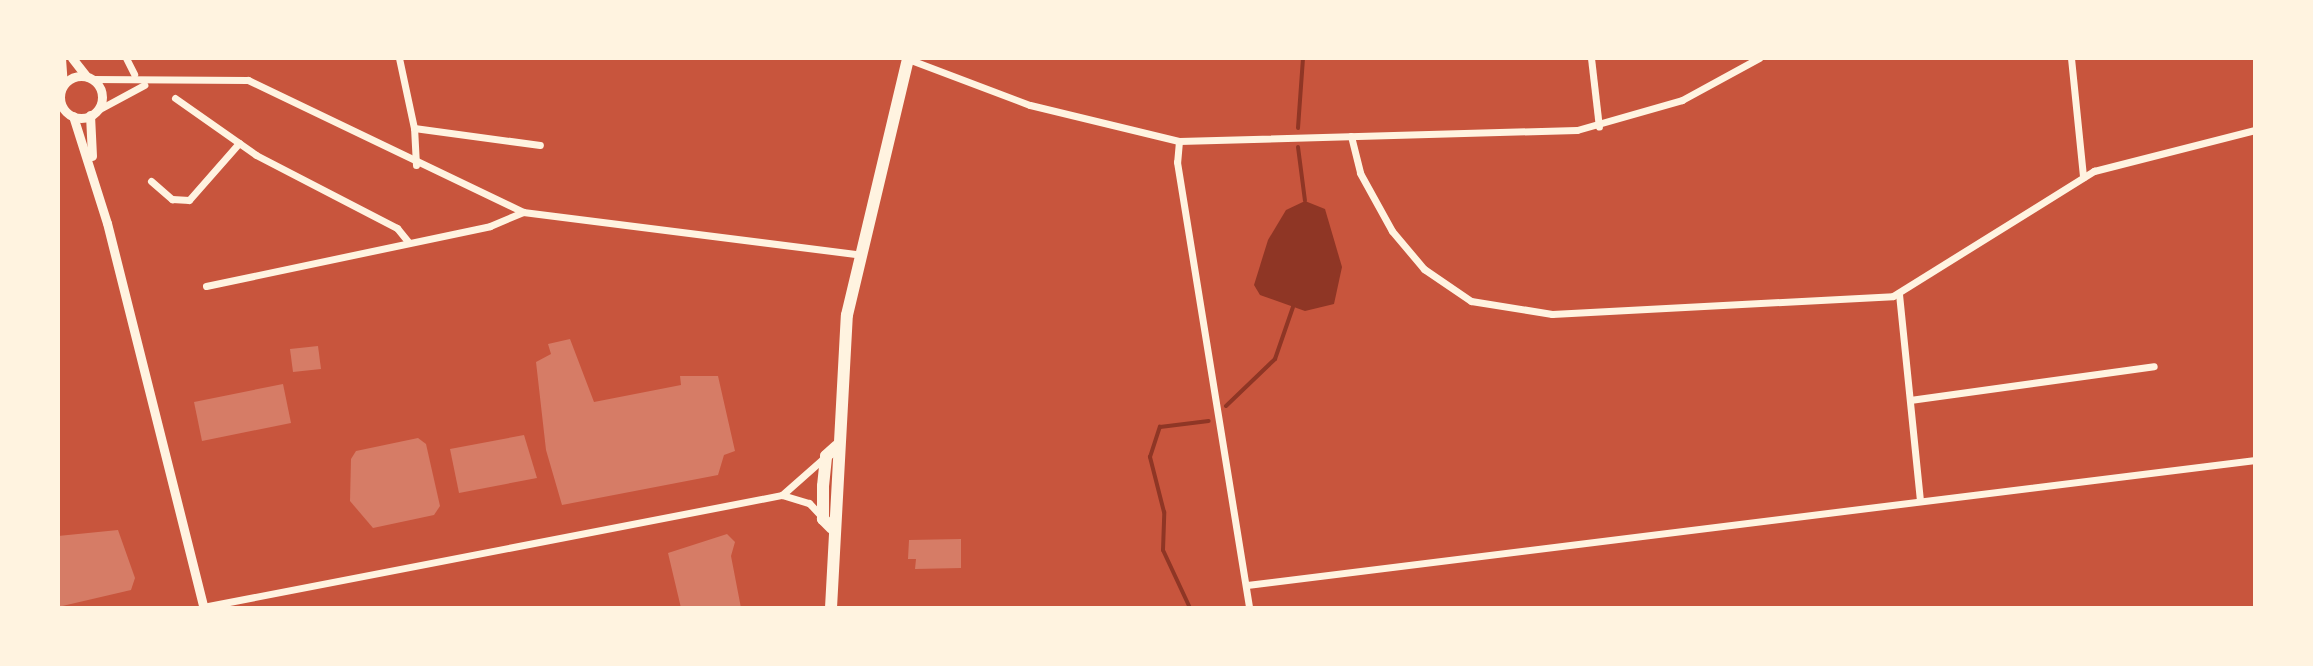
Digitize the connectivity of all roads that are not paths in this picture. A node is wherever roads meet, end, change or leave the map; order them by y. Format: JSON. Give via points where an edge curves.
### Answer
{"nodes":[{"id":1,"x":61,"y":58,"type":"edge"},
{"id":2,"x":72,"y":58,"type":"edge"},
{"id":3,"x":126,"y":58,"type":"edge"},
{"id":4,"x":399,"y":58,"type":"edge"},
{"id":5,"x":908,"y":58,"type":"edge"},
{"id":6,"x":1591,"y":58,"type":"edge"},
{"id":7,"x":1759,"y":58,"type":"edge"},
{"id":8,"x":2071,"y":58,"type":"edge"},
{"id":9,"x":134,"y":74,"type":"dead end"},
{"id":10,"x":89,"y":78,"type":"junction"},
{"id":11,"x":154,"y":82,"type":"junction"},
{"id":12,"x":63,"y":85,"type":"junction"},
{"id":13,"x":175,"y":98,"type":"dead end"},
{"id":14,"x":93,"y":113,"type":"junction"},
{"id":15,"x":73,"y":116,"type":"junction"},
{"id":16,"x":1599,"y":127,"type":"junction"},
{"id":17,"x":414,"y":128,"type":"junction"},
{"id":18,"x":2255,"y":130,"type":"edge"},
{"id":19,"x":1351,"y":136,"type":"junction"},
{"id":20,"x":1179,"y":141,"type":"junction"},
{"id":21,"x":239,"y":143,"type":"junction"},
{"id":22,"x":540,"y":145,"type":"dead end"},
{"id":23,"x":416,"y":165,"type":"junction"},
{"id":24,"x":2083,"y":177,"type":"junction"},
{"id":25,"x":151,"y":181,"type":"dead end"},
{"id":26,"x":97,"y":187,"type":"junction"},
{"id":27,"x":523,"y":212,"type":"junction"},
{"id":28,"x":409,"y":243,"type":"junction"},
{"id":29,"x":857,"y":254,"type":"junction"},
{"id":30,"x":206,"y":286,"type":"dead end"},
{"id":31,"x":1899,"y":294,"type":"junction"},
{"id":32,"x":2154,"y":366,"type":"dead end"},
{"id":33,"x":1910,"y":400,"type":"junction"},
{"id":34,"x":837,"y":446,"type":"junction"},
{"id":35,"x":826,"y":456,"type":"junction"},
{"id":36,"x":2255,"y":460,"type":"edge"},
{"id":37,"x":782,"y":495,"type":"junction"},
{"id":38,"x":1920,"y":499,"type":"junction"},
{"id":39,"x":827,"y":523,"type":"junction"},
{"id":40,"x":1247,"y":585,"type":"junction"},
{"id":41,"x":204,"y":607,"type":"edge"},
{"id":42,"x":831,"y":608,"type":"edge"},
{"id":43,"x":1249,"y":608,"type":"edge"}],
"edges":[{"from":1,"to":12,"type":"street"},
{"from":2,"to":10,"type":"street"},
{"from":3,"to":9,"type":"street"},
{"from":4,"to":17,"type":"street"},
{"from":5,"to":20,"type":"street","via":[[1030,105]]},
{"from":5,"to":29,"type":"main road"},
{"from":6,"to":16,"type":"street"},
{"from":7,"to":16,"type":"street","via":[[1682,100]]},
{"from":8,"to":24,"type":"street"},
{"from":10,"to":11,"type":"street"},
{"from":10,"to":12,"type":"street"},
{"from":10,"to":14,"type":"street","via":[[101,91]]},
{"from":11,"to":14,"type":"street"},
{"from":11,"to":23,"type":"street","via":[[209,75],[262,83]]},
{"from":12,"to":15,"type":"street","via":[[61,104]]},
{"from":13,"to":21,"type":"street"},
{"from":14,"to":15,"type":"street"},
{"from":14,"to":26,"type":"street"},
{"from":15,"to":26,"type":"street"},
{"from":16,"to":19,"type":"street"},
{"from":17,"to":22,"type":"street"},
{"from":17,"to":23,"type":"street"},
{"from":18,"to":24,"type":"street","via":[[2144,154]]},
{"from":19,"to":20,"type":"street"},
{"from":19,"to":31,"type":"street","via":[[1354,162],[1392,231],[1434,278],[1490,307],[1552,314]]},
{"from":20,"to":40,"type":"street","via":[[1177,162]]},
{"from":21,"to":25,"type":"street","via":[[189,200],[172,199]]},
{"from":21,"to":28,"type":"street","via":[[397,228]]},
{"from":23,"to":27,"type":"street"},
{"from":24,"to":31,"type":"street"},
{"from":26,"to":41,"type":"street"},
{"from":27,"to":28,"type":"street","via":[[490,226]]},
{"from":27,"to":29,"type":"street"},
{"from":28,"to":30,"type":"street"},
{"from":29,"to":34,"type":"main road"},
{"from":31,"to":33,"type":"street"},
{"from":32,"to":33,"type":"street"},
{"from":33,"to":38,"type":"street"},
{"from":34,"to":35,"type":"main road"},
{"from":34,"to":39,"type":"main road","via":[[843,457],[841,520]]},
{"from":35,"to":37,"type":"street"},
{"from":35,"to":39,"type":"main road"},
{"from":36,"to":38,"type":"street"},
{"from":37,"to":39,"type":"street","via":[[809,503]]},
{"from":37,"to":41,"type":"street"},
{"from":38,"to":40,"type":"street"},
{"from":39,"to":42,"type":"main road"},
{"from":40,"to":43,"type":"street"}]}
